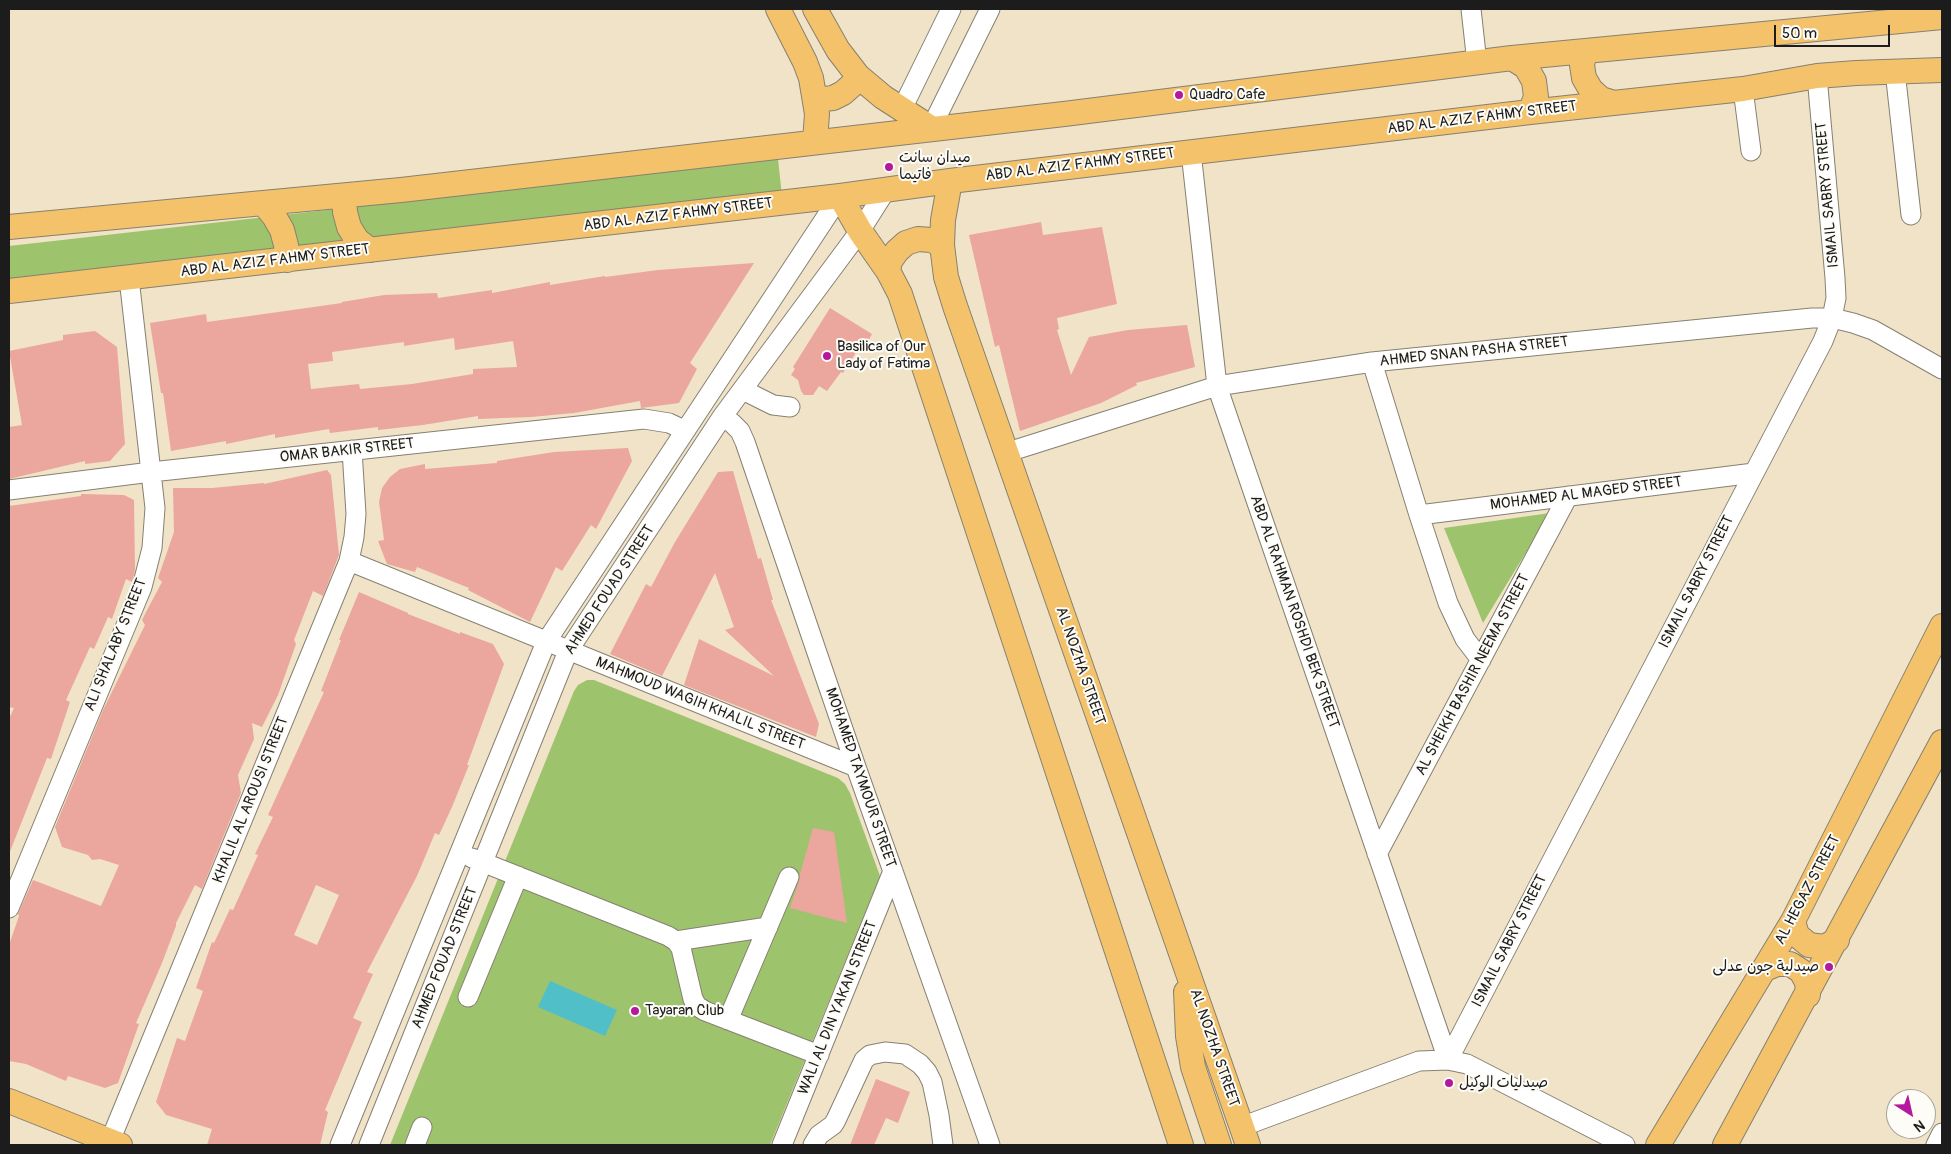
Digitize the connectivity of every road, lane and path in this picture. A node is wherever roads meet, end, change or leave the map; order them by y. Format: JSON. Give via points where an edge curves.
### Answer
{"nodes":[{"id":1,"x":778,"y":9,"type":"edge"},
{"id":2,"x":815,"y":9,"type":"edge"},
{"id":3,"x":951,"y":9,"type":"edge"},
{"id":4,"x":990,"y":9,"type":"edge"},
{"id":5,"x":1471,"y":9,"type":"edge"},
{"id":6,"x":1919,"y":14,"type":"edge"},
{"id":7,"x":1585,"y":51,"type":"junction"},
{"id":8,"x":1512,"y":58,"type":"junction"},
{"id":9,"x":1477,"y":64,"type":"junction"},
{"id":10,"x":1942,"y":70,"type":"edge"},
{"id":11,"x":1895,"y":72,"type":"junction"},
{"id":12,"x":858,"y":76,"type":"junction"},
{"id":13,"x":1817,"y":76,"type":"junction"},
{"id":14,"x":1743,"y":89,"type":"junction"},
{"id":15,"x":815,"y":100,"type":"junction"},
{"id":16,"x":1614,"y":103,"type":"junction"},
{"id":17,"x":902,"y":109,"type":"junction"},
{"id":18,"x":1530,"y":112,"type":"junction"},
{"id":19,"x":931,"y":128,"type":"junction"},
{"id":20,"x":815,"y":141,"type":"junction"},
{"id":21,"x":1751,"y":151,"type":"dead end"},
{"id":22,"x":1191,"y":152,"type":"junction"},
{"id":23,"x":950,"y":181,"type":"junction"},
{"id":24,"x":886,"y":190,"type":"junction"},
{"id":25,"x":344,"y":196,"type":"junction"},
{"id":26,"x":840,"y":196,"type":"junction"},
{"id":27,"x":264,"y":204,"type":"junction"},
{"id":28,"x":1911,"y":215,"type":"dead end"},
{"id":29,"x":9,"y":227,"type":"edge"},
{"id":30,"x":860,"y":231,"type":"junction"},
{"id":31,"x":942,"y":245,"type":"junction"},
{"id":32,"x":370,"y":250,"type":"junction"},
{"id":33,"x":288,"y":260,"type":"junction"},
{"id":34,"x":888,"y":271,"type":"junction"},
{"id":35,"x":129,"y":278,"type":"junction"},
{"id":36,"x":9,"y":291,"type":"edge"},
{"id":37,"x":1832,"y":318,"type":"junction"},
{"id":38,"x":1372,"y":362,"type":"junction"},
{"id":39,"x":1942,"y":369,"type":"edge"},
{"id":40,"x":1217,"y":386,"type":"junction"},
{"id":41,"x":743,"y":390,"type":"junction"},
{"id":42,"x":790,"y":407,"type":"dead end"},
{"id":43,"x":722,"y":417,"type":"junction"},
{"id":44,"x":684,"y":430,"type":"junction"},
{"id":45,"x":352,"y":450,"type":"junction"},
{"id":46,"x":1005,"y":454,"type":"junction"},
{"id":47,"x":151,"y":472,"type":"junction"},
{"id":48,"x":1754,"y":472,"type":"junction"},
{"id":49,"x":9,"y":490,"type":"edge"},
{"id":50,"x":1568,"y":496,"type":"junction"},
{"id":51,"x":1418,"y":515,"type":"junction"},
{"id":52,"x":349,"y":560,"type":"junction"},
{"id":53,"x":1942,"y":626,"type":"edge"},
{"id":54,"x":546,"y":642,"type":"junction"},
{"id":55,"x":568,"y":651,"type":"junction"},
{"id":56,"x":1480,"y":660,"type":"junction"},
{"id":57,"x":1942,"y":742,"type":"edge"},
{"id":58,"x":856,"y":768,"type":"junction"},
{"id":59,"x":459,"y":853,"type":"junction"},
{"id":60,"x":1378,"y":854,"type":"junction"},
{"id":61,"x":483,"y":862,"type":"junction"},
{"id":62,"x":893,"y":871,"type":"junction"},
{"id":63,"x":518,"y":876,"type":"junction"},
{"id":64,"x":789,"y":876,"type":"dead end"},
{"id":65,"x":9,"y":908,"type":"edge"},
{"id":66,"x":1793,"y":921,"type":"junction"},
{"id":67,"x":768,"y":927,"type":"junction"},
{"id":68,"x":1837,"y":940,"type":"junction"},
{"id":69,"x":676,"y":941,"type":"junction"},
{"id":70,"x":1184,"y":964,"type":"junction"},
{"id":71,"x":1765,"y":969,"type":"junction"},
{"id":72,"x":1808,"y":995,"type":"junction"},
{"id":73,"x":468,"y":997,"type":"dead end"},
{"id":74,"x":728,"y":1020,"type":"junction"},
{"id":75,"x":819,"y":1055,"type":"junction"},
{"id":76,"x":1448,"y":1060,"type":"junction"},
{"id":77,"x":9,"y":1101,"type":"edge"},
{"id":78,"x":422,"y":1127,"type":"dead end"},
{"id":79,"x":1942,"y":1133,"type":"edge"},
{"id":80,"x":1244,"y":1136,"type":"edge"},
{"id":81,"x":115,"y":1143,"type":"edge"},
{"id":82,"x":340,"y":1145,"type":"edge"},
{"id":83,"x":369,"y":1145,"type":"edge"},
{"id":84,"x":415,"y":1145,"type":"edge"},
{"id":85,"x":782,"y":1145,"type":"edge"},
{"id":86,"x":813,"y":1145,"type":"edge"},
{"id":87,"x":943,"y":1145,"type":"edge"},
{"id":88,"x":990,"y":1145,"type":"edge"},
{"id":89,"x":1181,"y":1145,"type":"edge"},
{"id":90,"x":1219,"y":1145,"type":"edge"},
{"id":91,"x":1625,"y":1145,"type":"edge"},
{"id":92,"x":1658,"y":1145,"type":"edge"},
{"id":93,"x":1725,"y":1145,"type":"edge"},
{"id":94,"x":1936,"y":1145,"type":"edge"}],
"edges":[{"from":1,"to":15,"type":"main road","via":[[805,62]]},
{"from":2,"to":12,"type":"main road","via":[[838,50]]},
{"from":3,"to":17,"type":"street"},
{"from":4,"to":19,"type":"street"},
{"from":5,"to":9,"type":"street"},
{"from":6,"to":7,"type":"main road"},
{"from":7,"to":8,"type":"main road"},
{"from":7,"to":16,"type":"main road","via":[[1584,78],[1601,99]]},
{"from":8,"to":9,"type":"main road"},
{"from":8,"to":18,"type":"main road","via":[[1526,67],[1534,81],[1536,97]]},
{"from":9,"to":19,"type":"main road"},
{"from":10,"to":11,"type":"main road","name":"ABD AL AZIZ FAHMY STREET"},
{"from":11,"to":13,"type":"main road","name":"ABD AL AZIZ FAHMY STREET"},
{"from":11,"to":28,"type":"street"},
{"from":12,"to":15,"type":"main road","via":[[843,93]]},
{"from":12,"to":17,"type":"main road"},
{"from":13,"to":14,"type":"main road","name":"ABD AL AZIZ FAHMY STREET"},
{"from":13,"to":37,"type":"street","name":"ISMAIL SABRY STREET","via":[[1835,278]]},
{"from":14,"to":16,"type":"main road","name":"ABD AL AZIZ FAHMY STREET"},
{"from":14,"to":21,"type":"street"},
{"from":15,"to":20,"type":"main road"},
{"from":16,"to":18,"type":"main road","name":"ABD AL AZIZ FAHMY STREET"},
{"from":17,"to":19,"type":"main road"},
{"from":18,"to":22,"type":"main road","name":"ABD AL AZIZ FAHMY STREET"},
{"from":19,"to":20,"type":"main road"},
{"from":20,"to":25,"type":"main road"},
{"from":22,"to":23,"type":"main road","name":"ABD AL AZIZ FAHMY STREET"},
{"from":22,"to":40,"type":"street","name":"ABD AL RAHMAN ROSHDI BEK STREET"},
{"from":23,"to":24,"type":"main road","name":"ABD AL AZIZ FAHMY STREET"},
{"from":23,"to":31,"type":"main road","name":"AL NOZHA STREET"},
{"from":24,"to":26,"type":"main road","name":"ABD AL AZIZ FAHMY STREET"},
{"from":24,"to":30,"type":"street","name":"AHMED FOUAD STREET"},
{"from":25,"to":27,"type":"main road"},
{"from":25,"to":32,"type":"main road","via":[[349,227]]},
{"from":26,"to":30,"type":"main road"},
{"from":26,"to":32,"type":"main road","name":"ABD AL AZIZ FAHMY STREET"},
{"from":26,"to":44,"type":"street","name":"AHMED FOUAD STREET"},
{"from":27,"to":29,"type":"main road"},
{"from":27,"to":33,"type":"main road","via":[[282,230]]},
{"from":30,"to":34,"type":"main road"},
{"from":30,"to":41,"type":"street","name":"AHMED FOUAD STREET"},
{"from":31,"to":34,"type":"main road","via":[[918,239],[906,243],[890,261]]},
{"from":31,"to":46,"type":"main road","name":"AL NOZHA STREET","via":[[946,277]]},
{"from":32,"to":33,"type":"main road","name":"ABD AL AZIZ FAHMY STREET"},
{"from":33,"to":35,"type":"main road","name":"ABD AL AZIZ FAHMY STREET"},
{"from":34,"to":89,"type":"main road","via":[[900,294],[915,338]]},
{"from":35,"to":36,"type":"main road","name":"ABD AL AZIZ FAHMY STREET"},
{"from":35,"to":47,"type":"street","name":"ALI SHALABY STREET"},
{"from":37,"to":38,"type":"street","name":"AHMED SNAN PASHA STREET"},
{"from":37,"to":39,"type":"street","name":"AHMED SNAN PASHA STREET","via":[[1873,330]]},
{"from":37,"to":48,"type":"street","name":"ISMAIL SABRY STREET"},
{"from":38,"to":40,"type":"street","name":"AHMED SNAN PASHA STREET"},
{"from":38,"to":51,"type":"street"},
{"from":40,"to":46,"type":"street","name":"AHMED SNAN PASHA STREET"},
{"from":40,"to":60,"type":"street","name":"ABD AL RAHMAN ROSHDI BEK STREET"},
{"from":41,"to":42,"type":"street","via":[[774,405]]},
{"from":41,"to":43,"type":"street","name":"AHMED FOUAD STREET"},
{"from":43,"to":55,"type":"street","name":"AHMED FOUAD STREET"},
{"from":43,"to":58,"type":"street","name":"MOHAMED TAYMOUR STREET","via":[[740,431]]},
{"from":44,"to":45,"type":"street","name":"OMAR BAKIR STREET","via":[[669,423],[644,419]]},
{"from":44,"to":54,"type":"street","name":"AHMED FOUAD STREET"},
{"from":45,"to":47,"type":"street","name":"OMAR BAKIR STREET"},
{"from":45,"to":52,"type":"street","name":"KHALIL AL AROUSI STREET","via":[[356,514]]},
{"from":46,"to":70,"type":"main road","name":"AL NOZHA STREET"},
{"from":47,"to":49,"type":"street","name":"OMAR BAKIR STREET"},
{"from":47,"to":65,"type":"street","name":"ALI SHALABY STREET","via":[[155,508],[152,548],[142,586]]},
{"from":48,"to":50,"type":"street","name":"MOHAMED AL MAGED STREET"},
{"from":48,"to":76,"type":"street","name":"ISMAIL SABRY STREET"},
{"from":50,"to":51,"type":"street","name":"MOHAMED AL MAGED STREET"},
{"from":50,"to":56,"type":"street","name":"AL SHEIKH BASHIR NEEMA STREET"},
{"from":51,"to":56,"type":"street","via":[[1448,603],[1465,639]]},
{"from":52,"to":54,"type":"street","name":"MAHMOUD WAGIH KHALIL STREET"},
{"from":52,"to":81,"type":"street","name":"KHALIL AL AROUSI STREET"},
{"from":53,"to":66,"type":"main road","name":"AL HEGAZ STREET"},
{"from":54,"to":55,"type":"street","name":"MAHMOUD WAGIH KHALIL STREET"},
{"from":54,"to":59,"type":"street","name":"AHMED FOUAD STREET"},
{"from":55,"to":58,"type":"street","name":"MAHMOUD WAGIH KHALIL STREET"},
{"from":55,"to":61,"type":"street","name":"AHMED FOUAD STREET"},
{"from":56,"to":60,"type":"street","name":"AL SHEIKH BASHIR NEEMA STREET"},
{"from":57,"to":68,"type":"main road"},
{"from":58,"to":62,"type":"street","name":"MOHAMED TAYMOUR STREET"},
{"from":59,"to":61,"type":"street"},
{"from":59,"to":82,"type":"street","name":"AHMED FOUAD STREET"},
{"from":60,"to":76,"type":"street","name":"ABD AL RAHMAN ROSHDI BEK STREET"},
{"from":61,"to":63,"type":"street"},
{"from":61,"to":83,"type":"street","name":"AHMED FOUAD STREET"},
{"from":62,"to":75,"type":"street","name":"WALI AL DIN YAKAN STREET"},
{"from":62,"to":88,"type":"street","name":"MOHAMED TAYMOUR STREET"},
{"from":63,"to":69,"type":"street"},
{"from":63,"to":73,"type":"street"},
{"from":64,"to":67,"type":"street"},
{"from":66,"to":68,"type":"main road","via":[[1797,936],[1809,945],[1824,947]]},
{"from":66,"to":71,"type":"main road","name":"AL HEGAZ STREET"},
{"from":67,"to":69,"type":"street"},
{"from":67,"to":74,"type":"street"},
{"from":68,"to":72,"type":"main road"},
{"from":69,"to":74,"type":"street","via":[[684,956],[692,999],[705,1011]]},
{"from":70,"to":80,"type":"main road","name":"AL NOZHA STREET"},
{"from":70,"to":90,"type":"main road","via":[[1193,1067]]},
{"from":71,"to":72,"type":"main road","via":[[1777,964],[1790,964],[1801,971],[1807,982]]},
{"from":71,"to":92,"type":"main road","name":"AL HEGAZ STREET"},
{"from":72,"to":93,"type":"main road"},
{"from":74,"to":75,"type":"street"},
{"from":75,"to":85,"type":"street","name":"WALI AL DIN YAKAN STREET"},
{"from":76,"to":80,"type":"street","via":[[1419,1061]]},
{"from":76,"to":91,"type":"street","via":[[1467,1064]]},
{"from":77,"to":81,"type":"main road"},
{"from":78,"to":84,"type":"street"},
{"from":79,"to":94,"type":"street"},
{"from":86,"to":87,"type":"street","via":[[819,1135],[833,1125],[864,1060],[870,1055],[885,1052],[905,1054],[927,1072],[940,1116]]}]}
